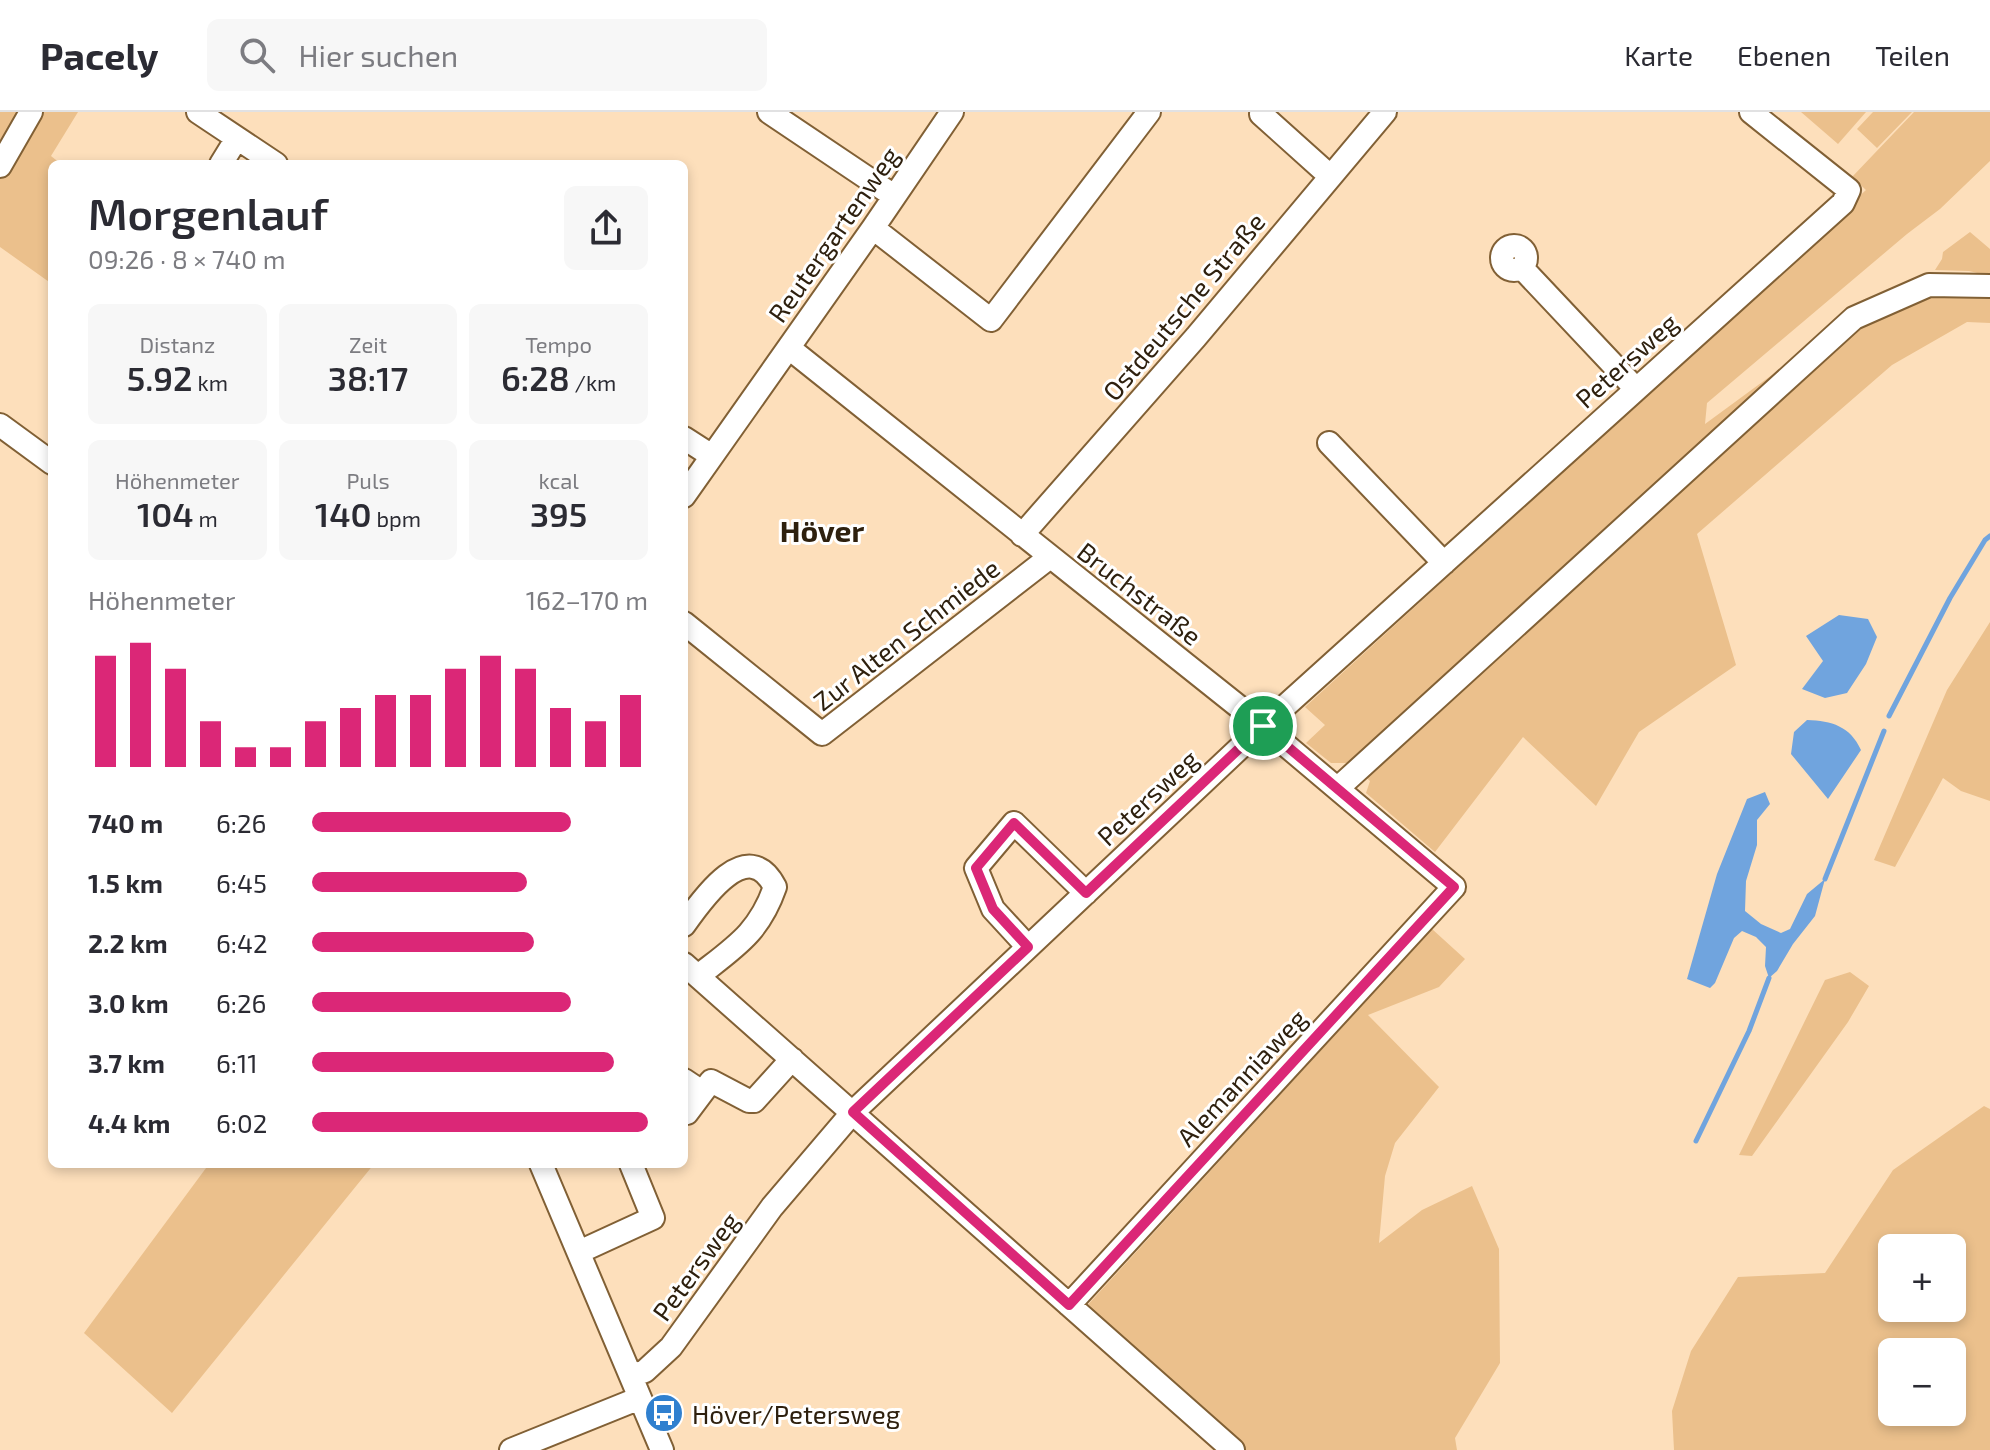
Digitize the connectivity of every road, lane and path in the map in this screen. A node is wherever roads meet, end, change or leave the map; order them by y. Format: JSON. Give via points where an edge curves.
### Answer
{"nodes":[{"id":1,"x":31,"y":112,"type":"edge"},
{"id":2,"x":198,"y":112,"type":"edge"},
{"id":3,"x":769,"y":112,"type":"edge"},
{"id":4,"x":952,"y":112,"type":"edge"},
{"id":5,"x":1149,"y":112,"type":"edge"},
{"id":6,"x":1385,"y":112,"type":"edge"},
{"id":7,"x":1751,"y":112,"type":"edge"},
{"id":8,"x":1261,"y":114,"type":"edge"},
{"id":9,"x":237,"y":138,"type":"junction"},
{"id":10,"x":223,"y":160,"type":"edge"},
{"id":11,"x":270,"y":160,"type":"edge"},
{"id":12,"x":0,"y":166,"type":"edge"},
{"id":13,"x":1330,"y":176,"type":"junction"},
{"id":14,"x":894,"y":196,"type":"junction"},
{"id":15,"x":873,"y":228,"type":"junction"},
{"id":16,"x":1522,"y":268,"type":"dead end"},
{"id":17,"x":1990,"y":286,"type":"edge"},
{"id":18,"x":789,"y":348,"type":"junction"},
{"id":19,"x":1636,"y":389,"type":"junction"},
{"id":20,"x":0,"y":425,"type":"edge"},
{"id":21,"x":688,"y":441,"type":"edge"},
{"id":22,"x":1329,"y":443,"type":"dead end"},
{"id":23,"x":712,"y":456,"type":"junction"},
{"id":24,"x":48,"y":460,"type":"edge"},
{"id":25,"x":688,"y":490,"type":"edge"},
{"id":26,"x":1022,"y":535,"type":"junction"},
{"id":27,"x":1050,"y":557,"type":"junction"},
{"id":28,"x":1444,"y":563,"type":"junction"},
{"id":29,"x":688,"y":626,"type":"edge"},
{"id":30,"x":1263,"y":726,"type":"junction"},
{"id":31,"x":1338,"y":788,"type":"junction"},
{"id":32,"x":1454,"y":887,"type":"joint"},
{"id":33,"x":1086,"y":893,"type":"junction"},
{"id":34,"x":688,"y":919,"type":"edge"},
{"id":35,"x":1028,"y":947,"type":"junction"},
{"id":36,"x":691,"y":970,"type":"edge"},
{"id":37,"x":792,"y":1059,"type":"junction"},
{"id":38,"x":693,"y":1086,"type":"edge"},
{"id":39,"x":688,"y":1108,"type":"edge"},
{"id":40,"x":853,"y":1112,"type":"junction"},
{"id":41,"x":543,"y":1168,"type":"edge"},
{"id":42,"x":633,"y":1168,"type":"edge"},
{"id":43,"x":579,"y":1252,"type":"junction"},
{"id":44,"x":1069,"y":1305,"type":"junction"},
{"id":45,"x":632,"y":1376,"type":"junction"},
{"id":46,"x":640,"y":1398,"type":"junction"},
{"id":47,"x":511,"y":1450,"type":"edge"},
{"id":48,"x":662,"y":1450,"type":"edge"},
{"id":49,"x":1233,"y":1450,"type":"edge"}],
"edges":[{"from":1,"to":12,"type":"street"},
{"from":2,"to":9,"type":"street"},
{"from":3,"to":14,"type":"street"},
{"from":4,"to":14,"type":"street","name":"Reutergartenweg"},
{"from":5,"to":15,"type":"street","via":[[991,320]]},
{"from":6,"to":13,"type":"street","name":"Ostdeutsche Straße"},
{"from":7,"to":19,"type":"street","name":"Petersweg","via":[[1852,190]]},
{"from":8,"to":13,"type":"street"},
{"from":9,"to":10,"type":"street"},
{"from":9,"to":11,"type":"street"},
{"from":13,"to":26,"type":"street","name":"Ostdeutsche Straße"},
{"from":14,"to":15,"type":"street","name":"Reutergartenweg"},
{"from":15,"to":18,"type":"street","name":"Reutergartenweg"},
{"from":16,"to":19,"type":"street"},
{"from":17,"to":31,"type":"street","via":[[1929,285],[1854,318]]},
{"from":18,"to":23,"type":"street","name":"Reutergartenweg"},
{"from":18,"to":26,"type":"street","name":"Bruchstraße"},
{"from":19,"to":28,"type":"street","name":"Petersweg"},
{"from":20,"to":24,"type":"street"},
{"from":21,"to":23,"type":"street"},
{"from":22,"to":28,"type":"street"},
{"from":23,"to":25,"type":"street","name":"Reutergartenweg"},
{"from":26,"to":27,"type":"street","name":"Bruchstraße"},
{"from":27,"to":29,"type":"street","name":"Zur Alten Schmiede","via":[[822,734]]},
{"from":27,"to":30,"type":"street","name":"Bruchstraße"},
{"from":28,"to":30,"type":"street","name":"Petersweg"},
{"from":30,"to":31,"type":"street","name":"Bruchstraße"},
{"from":30,"to":33,"type":"street","name":"Petersweg"},
{"from":31,"to":32,"type":"street","name":"Bruchstraße"},
{"from":32,"to":44,"type":"street","name":"Alemanniaweg"},
{"from":33,"to":35,"type":"street","name":"Petersweg"},
{"from":33,"to":35,"type":"street","via":[[1014,823],[976,868],[993,909]]},
{"from":34,"to":36,"type":"street","via":[[705,896],[739,868],[756,866],[768,873],[775,887],[758,925],[737,946]]},
{"from":35,"to":40,"type":"street","name":"Petersweg"},
{"from":36,"to":37,"type":"street"},
{"from":37,"to":38,"type":"street","via":[[754,1101],[711,1081]]},
{"from":37,"to":40,"type":"street"},
{"from":38,"to":39,"type":"street"},
{"from":40,"to":44,"type":"street"},
{"from":40,"to":45,"type":"street","name":"Petersweg","via":[[772,1207],[671,1347]]},
{"from":41,"to":43,"type":"street"},
{"from":42,"to":43,"type":"street","via":[[653,1218]]},
{"from":43,"to":45,"type":"street"},
{"from":44,"to":49,"type":"street"},
{"from":45,"to":46,"type":"street"},
{"from":46,"to":47,"type":"street"},
{"from":46,"to":48,"type":"street"}]}
